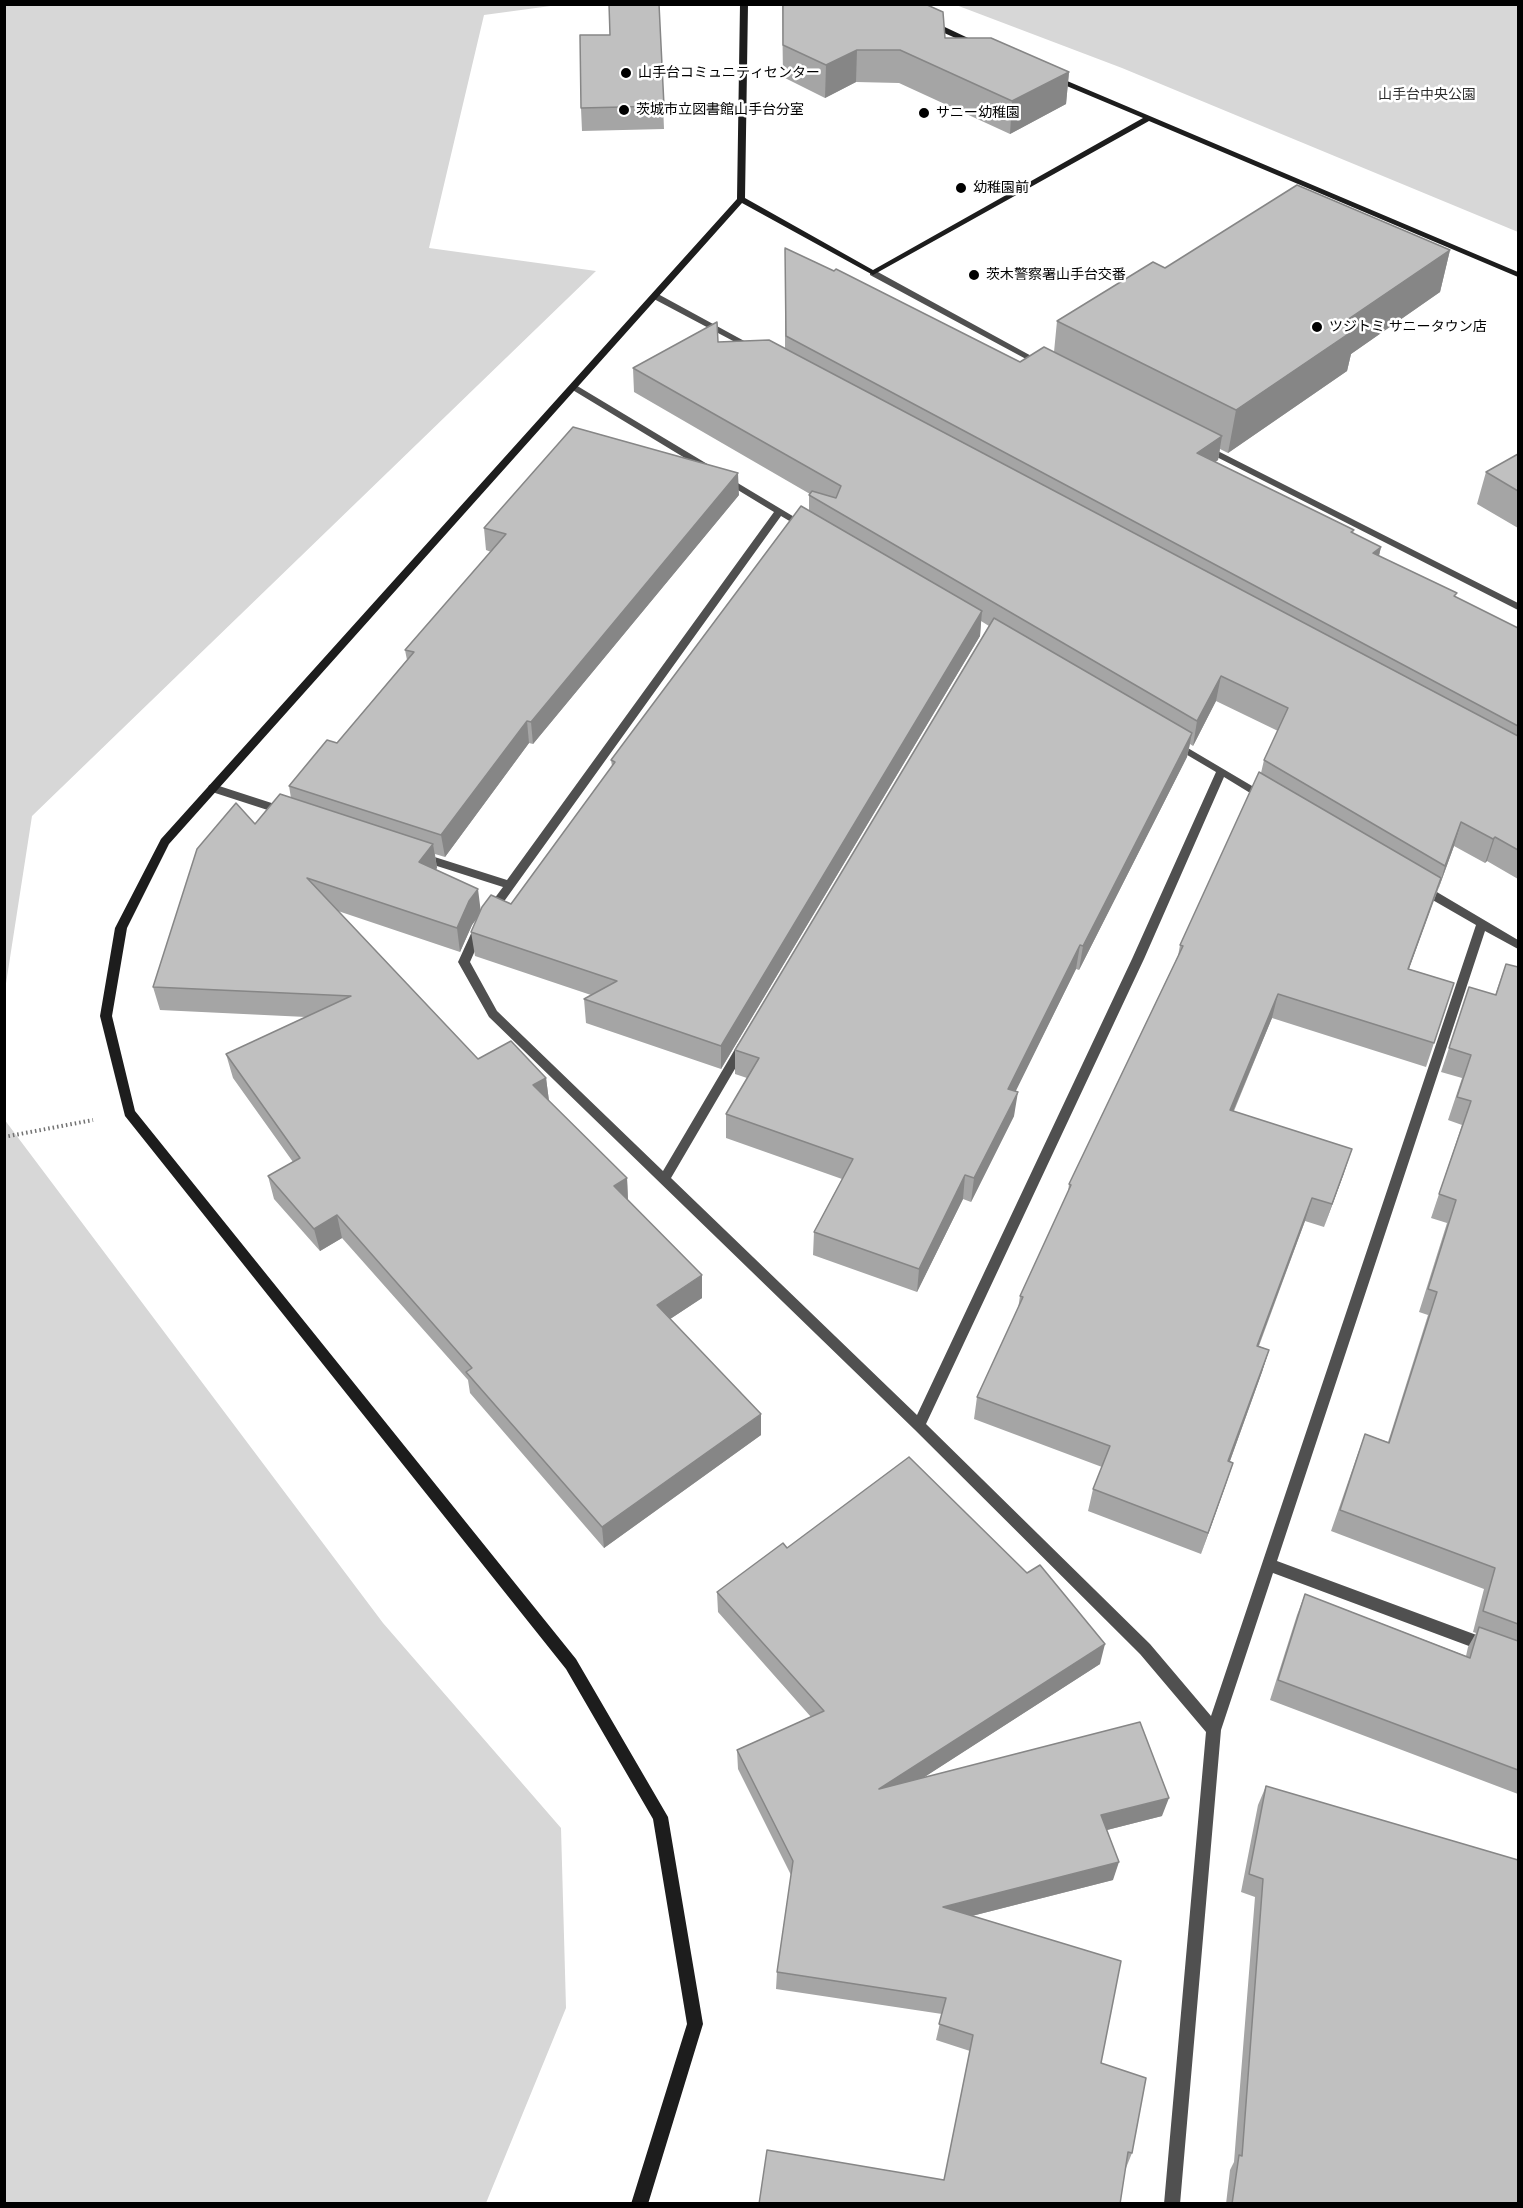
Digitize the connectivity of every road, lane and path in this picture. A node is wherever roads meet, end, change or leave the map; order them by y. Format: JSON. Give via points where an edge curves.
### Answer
{"nodes":[{"id":1,"x":744,"y":4,"type":"edge"},
{"id":2,"x":921,"y":20,"type":"edge"},
{"id":3,"x":986,"y":48,"type":"edge"},
{"id":4,"x":1040,"y":72,"type":"edge"},
{"id":5,"x":1148,"y":118,"type":"junction"},
{"id":6,"x":741,"y":199,"type":"junction"},
{"id":7,"x":873,"y":273,"type":"junction"},
{"id":8,"x":1518,"y":275,"type":"edge"},
{"id":9,"x":655,"y":296,"type":"junction"},
{"id":10,"x":764,"y":354,"type":"edge"},
{"id":11,"x":1050,"y":369,"type":"edge"},
{"id":12,"x":574,"y":387,"type":"junction"},
{"id":13,"x":1199,"y":445,"type":"edge"},
{"id":14,"x":780,"y":511,"type":"junction"},
{"id":15,"x":819,"y":535,"type":"edge"},
{"id":16,"x":1518,"y":607,"type":"edge"},
{"id":17,"x":1161,"y":735,"type":"edge"},
{"id":18,"x":1222,"y":771,"type":"junction"},
{"id":19,"x":213,"y":788,"type":"junction"},
{"id":20,"x":1272,"y":800,"type":"edge"},
{"id":21,"x":290,"y":813,"type":"edge"},
{"id":22,"x":411,"y":853,"type":"edge"},
{"id":23,"x":1412,"y":883,"type":"edge"},
{"id":24,"x":509,"y":885,"type":"junction"},
{"id":25,"x":1482,"y":924,"type":"junction"},
{"id":26,"x":1518,"y":945,"type":"edge"},
{"id":27,"x":746,"y":1041,"type":"edge"},
{"id":28,"x":129,"y":1113,"type":"junction"},
{"id":29,"x":4,"y":1137,"type":"edge"},
{"id":30,"x":664,"y":1180,"type":"junction"},
{"id":31,"x":919,"y":1425,"type":"junction"},
{"id":32,"x":1270,"y":1565,"type":"junction"},
{"id":33,"x":1497,"y":1649,"type":"edge"},
{"id":34,"x":1214,"y":1730,"type":"junction"},
{"id":35,"x":639,"y":2204,"type":"edge"},
{"id":36,"x":1172,"y":2204,"type":"edge"}],
"edges":[{"from":1,"to":6,"type":"street"},
{"from":2,"to":3,"type":"street"},
{"from":4,"to":5,"type":"street"},
{"from":5,"to":7,"type":"street"},
{"from":5,"to":8,"type":"street"},
{"from":6,"to":7,"type":"street"},
{"from":6,"to":9,"type":"street"},
{"from":7,"to":11,"type":"street"},
{"from":9,"to":10,"type":"street"},
{"from":9,"to":12,"type":"street"},
{"from":12,"to":14,"type":"street"},
{"from":12,"to":19,"type":"street"},
{"from":13,"to":16,"type":"street"},
{"from":14,"to":15,"type":"street"},
{"from":14,"to":24,"type":"street"},
{"from":17,"to":18,"type":"street"},
{"from":18,"to":20,"type":"street"},
{"from":18,"to":31,"type":"street"},
{"from":19,"to":21,"type":"street"},
{"from":19,"to":28,"type":"street","via":[[165,842],[121,928],[106,1016]]},
{"from":22,"to":24,"type":"street"},
{"from":23,"to":25,"type":"street"},
{"from":24,"to":30,"type":"street","via":[[478,929],[464,962],[493,1014]]},
{"from":25,"to":26,"type":"street"},
{"from":25,"to":32,"type":"street"},
{"from":27,"to":30,"type":"street"},
{"from":28,"to":29,"type":"path"},
{"from":28,"to":35,"type":"street","via":[[571,1664],[660,1817],[695,2024]]},
{"from":30,"to":31,"type":"street"},
{"from":31,"to":34,"type":"street","via":[[1145,1648]]},
{"from":32,"to":33,"type":"street"},
{"from":32,"to":34,"type":"street"},
{"from":34,"to":36,"type":"street"}]}
